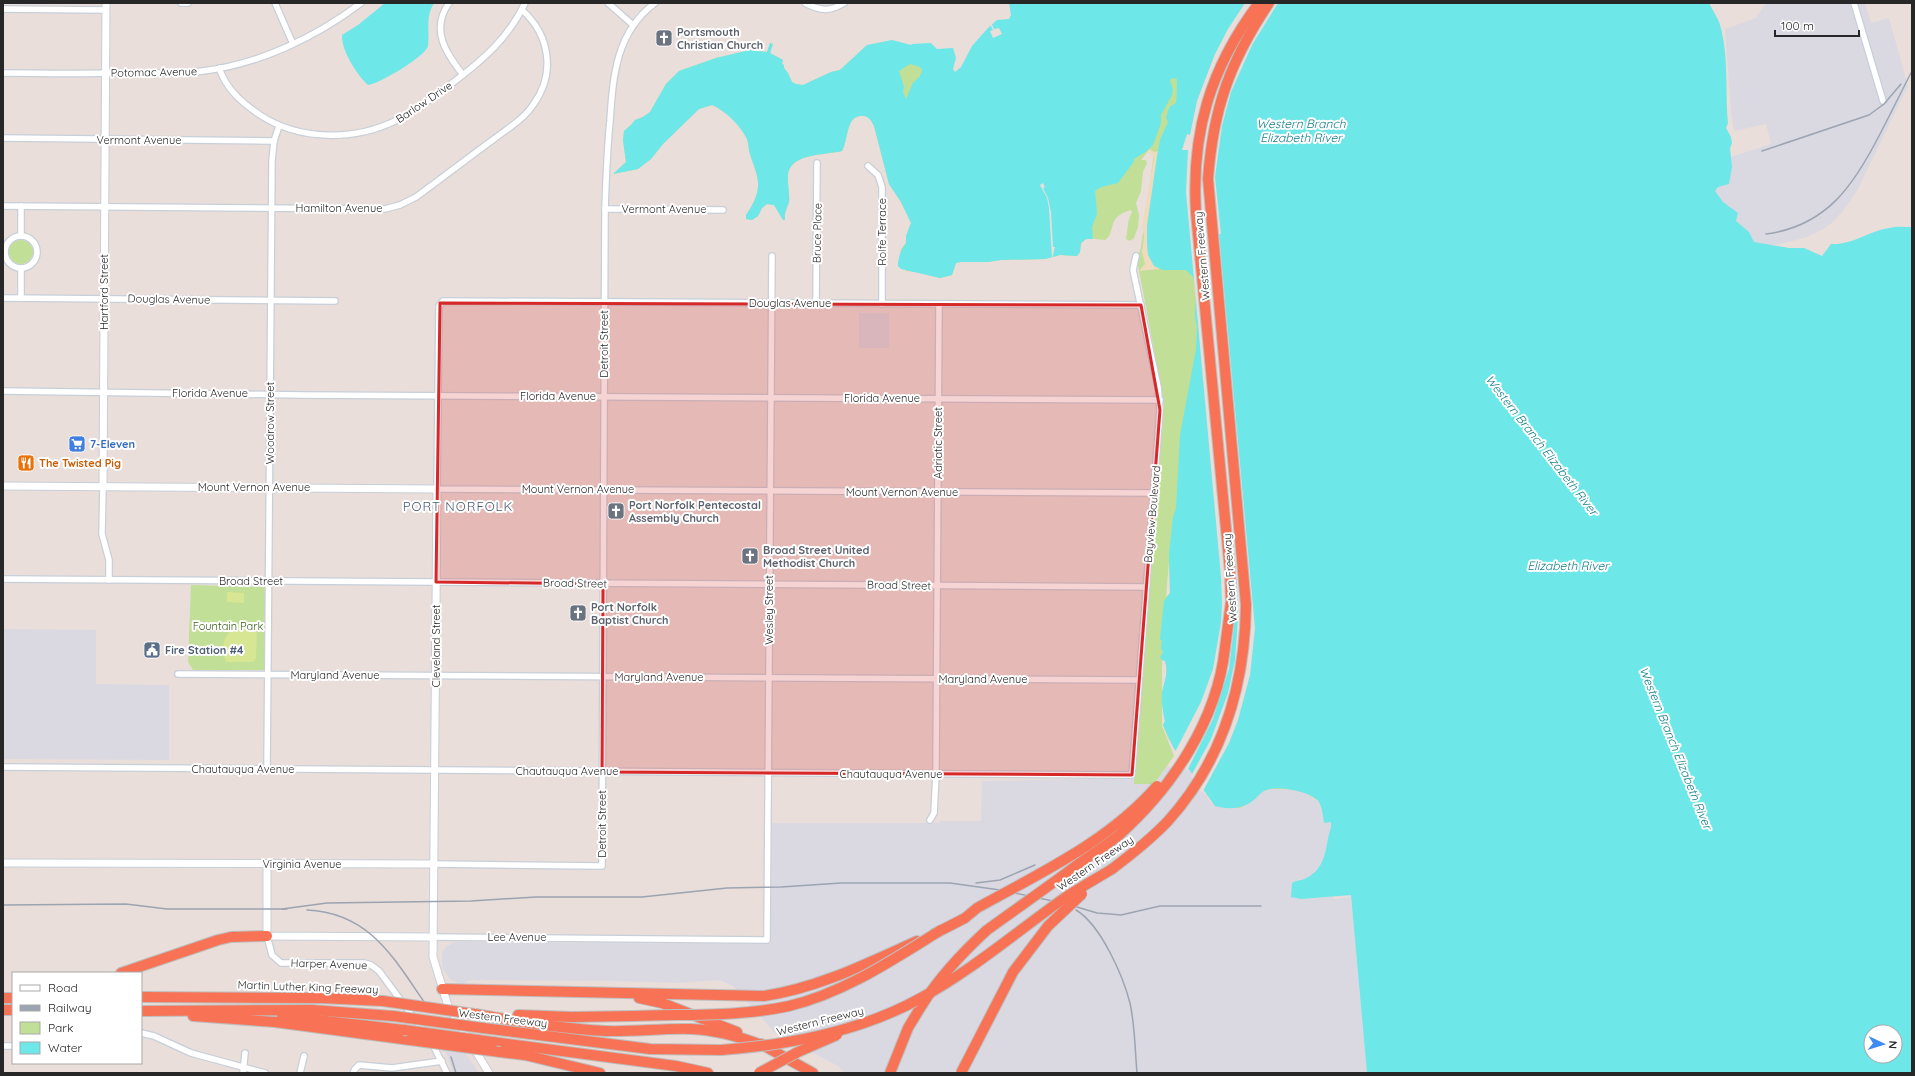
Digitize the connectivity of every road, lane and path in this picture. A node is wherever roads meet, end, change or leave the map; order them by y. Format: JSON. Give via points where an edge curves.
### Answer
{"nodes":[{"id":1,"x":181,"y":3,"type":"edge"},
{"id":2,"x":188,"y":3,"type":"edge"},
{"id":3,"x":275,"y":3,"type":"edge"},
{"id":4,"x":361,"y":3,"type":"edge"},
{"id":5,"x":449,"y":3,"type":"edge"},
{"id":6,"x":525,"y":3,"type":"edge"},
{"id":7,"x":608,"y":3,"type":"edge"},
{"id":8,"x":655,"y":3,"type":"edge"},
{"id":9,"x":805,"y":3,"type":"edge"},
{"id":10,"x":844,"y":3,"type":"edge"},
{"id":11,"x":1259,"y":3,"type":"edge"},
{"id":12,"x":1269,"y":3,"type":"edge"},
{"id":13,"x":1854,"y":3,"type":"edge"},
{"id":14,"x":106,"y":6,"type":"edge"},
{"id":15,"x":3,"y":8,"type":"edge"},
{"id":16,"x":522,"y":10,"type":"junction"},
{"id":17,"x":633,"y":25,"type":"junction"},
{"id":18,"x":293,"y":44,"type":"junction"},
{"id":19,"x":219,"y":68,"type":"junction"},
{"id":20,"x":3,"y":73,"type":"edge"},
{"id":21,"x":106,"y":73,"type":"junction"},
{"id":22,"x":463,"y":74,"type":"junction"},
{"id":23,"x":1883,"y":101,"type":"dead end"},
{"id":24,"x":279,"y":126,"type":"junction"},
{"id":25,"x":3,"y":138,"type":"edge"},
{"id":26,"x":105,"y":140,"type":"junction"},
{"id":27,"x":274,"y":142,"type":"junction"},
{"id":28,"x":817,"y":163,"type":"dead end"},
{"id":29,"x":868,"y":166,"type":"dead end"},
{"id":30,"x":3,"y":206,"type":"edge"},
{"id":31,"x":21,"y":206,"type":"junction"},
{"id":32,"x":105,"y":207,"type":"junction"},
{"id":33,"x":272,"y":208,"type":"junction"},
{"id":34,"x":605,"y":209,"type":"junction"},
{"id":35,"x":723,"y":210,"type":"dead end"},
{"id":36,"x":21,"y":235,"type":"junction"},
{"id":37,"x":772,"y":256,"type":"dead end"},
{"id":38,"x":1136,"y":256,"type":"dead end"},
{"id":39,"x":21,"y":268,"type":"junction"},
{"id":40,"x":3,"y":298,"type":"edge"},
{"id":41,"x":21,"y":298,"type":"junction"},
{"id":42,"x":104,"y":299,"type":"junction"},
{"id":43,"x":270,"y":300,"type":"junction"},
{"id":44,"x":335,"y":301,"type":"dead end"},
{"id":45,"x":440,"y":303,"type":"joint"},
{"id":46,"x":605,"y":303,"type":"junction"},
{"id":47,"x":772,"y":303,"type":"junction"},
{"id":48,"x":816,"y":303,"type":"junction"},
{"id":49,"x":882,"y":304,"type":"junction"},
{"id":50,"x":939,"y":305,"type":"junction"},
{"id":51,"x":1141,"y":305,"type":"junction"},
{"id":52,"x":3,"y":391,"type":"edge"},
{"id":53,"x":103,"y":392,"type":"junction"},
{"id":54,"x":270,"y":394,"type":"junction"},
{"id":55,"x":438,"y":396,"type":"junction"},
{"id":56,"x":604,"y":396,"type":"junction"},
{"id":57,"x":771,"y":397,"type":"junction"},
{"id":58,"x":938,"y":398,"type":"junction"},
{"id":59,"x":1160,"y":400,"type":"junction"},
{"id":60,"x":3,"y":486,"type":"edge"},
{"id":61,"x":103,"y":486,"type":"junction"},
{"id":62,"x":270,"y":487,"type":"junction"},
{"id":63,"x":437,"y":489,"type":"junction"},
{"id":64,"x":604,"y":490,"type":"junction"},
{"id":65,"x":770,"y":491,"type":"junction"},
{"id":66,"x":938,"y":492,"type":"junction"},
{"id":67,"x":1154,"y":493,"type":"junction"},
{"id":68,"x":3,"y":579,"type":"edge"},
{"id":69,"x":108,"y":580,"type":"junction"},
{"id":70,"x":269,"y":581,"type":"junction"},
{"id":71,"x":436,"y":582,"type":"junction"},
{"id":72,"x":603,"y":584,"type":"junction"},
{"id":73,"x":770,"y":584,"type":"junction"},
{"id":74,"x":937,"y":585,"type":"junction"},
{"id":75,"x":1146,"y":587,"type":"junction"},
{"id":76,"x":1225,"y":648,"type":"junction"},
{"id":77,"x":178,"y":674,"type":"dead end"},
{"id":78,"x":268,"y":674,"type":"junction"},
{"id":79,"x":436,"y":676,"type":"junction"},
{"id":80,"x":603,"y":677,"type":"junction"},
{"id":81,"x":769,"y":678,"type":"junction"},
{"id":82,"x":936,"y":679,"type":"junction"},
{"id":83,"x":1139,"y":680,"type":"junction"},
{"id":84,"x":3,"y":767,"type":"edge"},
{"id":85,"x":267,"y":770,"type":"junction"},
{"id":86,"x":435,"y":770,"type":"junction"},
{"id":87,"x":602,"y":772,"type":"junction"},
{"id":88,"x":768,"y":773,"type":"junction"},
{"id":89,"x":936,"y":774,"type":"junction"},
{"id":90,"x":1132,"y":775,"type":"joint"},
{"id":91,"x":930,"y":820,"type":"dead end"},
{"id":92,"x":3,"y":863,"type":"edge"},
{"id":93,"x":267,"y":864,"type":"junction"},
{"id":94,"x":434,"y":864,"type":"junction"},
{"id":95,"x":602,"y":866,"type":"joint"},
{"id":96,"x":1112,"y":869,"type":"junction"},
{"id":97,"x":941,"y":930,"type":"junction"},
{"id":98,"x":267,"y":936,"type":"junction"},
{"id":99,"x":432,"y":937,"type":"junction"},
{"id":100,"x":767,"y":940,"type":"joint"},
{"id":101,"x":124,"y":972,"type":"edge"},
{"id":102,"x":442,"y":989,"type":"junction"},
{"id":103,"x":606,"y":993,"type":"junction"},
{"id":104,"x":142,"y":997,"type":"edge"},
{"id":105,"x":922,"y":1005,"type":"junction"},
{"id":106,"x":238,"y":1010,"type":"junction"},
{"id":107,"x":142,"y":1011,"type":"edge"},
{"id":108,"x":162,"y":1011,"type":"junction"},
{"id":109,"x":474,"y":1014,"type":"junction"},
{"id":110,"x":870,"y":1022,"type":"junction"},
{"id":111,"x":142,"y":1033,"type":"edge"},
{"id":112,"x":770,"y":1048,"type":"junction"},
{"id":113,"x":245,"y":1053,"type":"dead end"},
{"id":114,"x":304,"y":1056,"type":"dead end"},
{"id":115,"x":442,"y":1061,"type":"junction"},
{"id":116,"x":244,"y":1070,"type":"edge"},
{"id":117,"x":489,"y":1072,"type":"edge"},
{"id":118,"x":265,"y":1073,"type":"edge"},
{"id":119,"x":300,"y":1073,"type":"edge"},
{"id":120,"x":353,"y":1073,"type":"edge"},
{"id":121,"x":447,"y":1073,"type":"edge"},
{"id":122,"x":600,"y":1073,"type":"edge"},
{"id":123,"x":708,"y":1073,"type":"edge"},
{"id":124,"x":759,"y":1073,"type":"edge"},
{"id":125,"x":813,"y":1073,"type":"edge"},
{"id":126,"x":890,"y":1073,"type":"edge"},
{"id":127,"x":897,"y":1073,"type":"edge"},
{"id":128,"x":962,"y":1073,"type":"edge"}],
"edges":[{"from":1,"to":2,"type":"street"},
{"from":3,"to":18,"type":"street"},
{"from":4,"to":18,"type":"street","name":"Potomac Avenue","via":[[332,23]]},
{"from":5,"to":22,"type":"street","via":[[441,24],[442,43],[449,58]]},
{"from":6,"to":16,"type":"street","name":"Barlow Drive"},
{"from":7,"to":17,"type":"street"},
{"from":8,"to":17,"type":"street","name":"Detroit Street"},
{"from":9,"to":10,"type":"street","via":[[824,10]]},
{"from":11,"to":76,"type":"highway","name":"Western Freeway","via":[[1235,38],[1214,78],[1202,118],[1194,176],[1230,571],[1230,602]]},
{"from":12,"to":96,"type":"highway","name":"Western Freeway","via":[[1230,72],[1214,127],[1208,179],[1246,605],[1243,660],[1230,714],[1196,784],[1167,821]]},
{"from":13,"to":23,"type":"street"},
{"from":14,"to":15,"type":"street"},
{"from":14,"to":21,"type":"street","name":"Hartford Street"},
{"from":16,"to":22,"type":"street","name":"Barlow Drive","via":[[499,44]]},
{"from":16,"to":33,"type":"street","name":"Hamilton Avenue","via":[[535,23],[544,39],[548,68],[539,96],[520,118],[416,198],[400,206],[385,209]]},
{"from":17,"to":34,"type":"street","name":"Detroit Street","via":[[623,42],[614,72]]},
{"from":18,"to":19,"type":"street","name":"Potomac Avenue","via":[[257,58]]},
{"from":19,"to":21,"type":"street","name":"Potomac Avenue","via":[[174,74]]},
{"from":19,"to":24,"type":"street","name":"Barlow Drive","via":[[226,85],[238,98]]},
{"from":20,"to":21,"type":"street","name":"Potomac Avenue"},
{"from":21,"to":26,"type":"street","name":"Hartford Street"},
{"from":22,"to":24,"type":"street","name":"Barlow Drive","via":[[397,121],[372,130],[318,135]]},
{"from":24,"to":27,"type":"street","name":"Woodrow Street"},
{"from":25,"to":26,"type":"street","name":"Vermont Avenue"},
{"from":26,"to":27,"type":"street","name":"Vermont Avenue"},
{"from":26,"to":32,"type":"street","name":"Hartford Street"},
{"from":27,"to":33,"type":"street","name":"Woodrow Street"},
{"from":28,"to":48,"type":"street","name":"Bruce Place"},
{"from":29,"to":49,"type":"street","name":"Rolfe Terrace","via":[[878,175],[882,187]]},
{"from":30,"to":31,"type":"street","name":"Hamilton Avenue"},
{"from":31,"to":32,"type":"street","name":"Hamilton Avenue"},
{"from":31,"to":36,"type":"street"},
{"from":32,"to":33,"type":"street","name":"Hamilton Avenue"},
{"from":32,"to":42,"type":"street","name":"Hartford Street"},
{"from":33,"to":43,"type":"street","name":"Woodrow Street"},
{"from":34,"to":35,"type":"street","name":"Vermont Avenue"},
{"from":34,"to":46,"type":"street","name":"Detroit Street"},
{"from":36,"to":39,"type":"street","via":[[31,240],[35,252],[31,264]]},
{"from":36,"to":39,"type":"street","via":[[10,240],[6,252],[10,264]]},
{"from":37,"to":47,"type":"street","name":"Wesley Street"},
{"from":38,"to":51,"type":"street","name":"Bayview Boulevard","via":[[1133,270]]},
{"from":39,"to":41,"type":"street"},
{"from":40,"to":41,"type":"street","name":"Douglas Avenue"},
{"from":41,"to":42,"type":"street","name":"Douglas Avenue"},
{"from":42,"to":43,"type":"street","name":"Douglas Avenue"},
{"from":42,"to":53,"type":"street","name":"Hartford Street"},
{"from":43,"to":44,"type":"street","name":"Douglas Avenue"},
{"from":43,"to":54,"type":"street","name":"Woodrow Street"},
{"from":45,"to":46,"type":"street","name":"Douglas Avenue"},
{"from":45,"to":55,"type":"street","name":"Cleveland Street"},
{"from":46,"to":47,"type":"street","name":"Douglas Avenue"},
{"from":46,"to":56,"type":"street","name":"Detroit Street"},
{"from":47,"to":48,"type":"street","name":"Douglas Avenue"},
{"from":47,"to":57,"type":"street","name":"Wesley Street"},
{"from":48,"to":49,"type":"street","name":"Douglas Avenue"},
{"from":49,"to":50,"type":"street","name":"Douglas Avenue"},
{"from":50,"to":51,"type":"street","name":"Douglas Avenue"},
{"from":50,"to":58,"type":"street","name":"Adriatic Street"},
{"from":51,"to":59,"type":"street","name":"Bayview Boulevard"},
{"from":52,"to":53,"type":"street","name":"Florida Avenue"},
{"from":53,"to":54,"type":"street","name":"Florida Avenue"},
{"from":53,"to":61,"type":"street","name":"Hartford Street"},
{"from":54,"to":55,"type":"street","name":"Florida Avenue"},
{"from":54,"to":62,"type":"street","name":"Woodrow Street"},
{"from":55,"to":56,"type":"street","name":"Florida Avenue"},
{"from":55,"to":63,"type":"street","name":"Cleveland Street"},
{"from":56,"to":57,"type":"street","name":"Florida Avenue"},
{"from":56,"to":64,"type":"street","name":"Detroit Street"},
{"from":57,"to":58,"type":"street","name":"Florida Avenue"},
{"from":57,"to":65,"type":"street","name":"Wesley Street"},
{"from":58,"to":59,"type":"street","name":"Florida Avenue"},
{"from":58,"to":66,"type":"street","name":"Adriatic Street"},
{"from":59,"to":67,"type":"street","name":"Bayview Boulevard"},
{"from":60,"to":61,"type":"street","name":"Mount Vernon Avenue"},
{"from":61,"to":62,"type":"street","name":"Mount Vernon Avenue"},
{"from":61,"to":69,"type":"street","name":"Hartford Street","via":[[102,534],[109,560]]},
{"from":62,"to":63,"type":"street","name":"Mount Vernon Avenue"},
{"from":62,"to":70,"type":"street","name":"Woodrow Street"},
{"from":63,"to":64,"type":"street","name":"Mount Vernon Avenue"},
{"from":63,"to":71,"type":"street","name":"Cleveland Street"},
{"from":64,"to":65,"type":"street","name":"Mount Vernon Avenue"},
{"from":64,"to":72,"type":"street","name":"Detroit Street"},
{"from":65,"to":66,"type":"street","name":"Mount Vernon Avenue"},
{"from":65,"to":73,"type":"street","name":"Wesley Street"},
{"from":66,"to":67,"type":"street","name":"Mount Vernon Avenue"},
{"from":66,"to":74,"type":"street","name":"Adriatic Street"},
{"from":67,"to":75,"type":"street","name":"Bayview Boulevard"},
{"from":68,"to":69,"type":"street","name":"Broad Street"},
{"from":69,"to":70,"type":"street","name":"Broad Street"},
{"from":70,"to":71,"type":"street","name":"Broad Street"},
{"from":70,"to":78,"type":"street","name":"Woodrow Street"},
{"from":71,"to":72,"type":"street","name":"Broad Street"},
{"from":71,"to":79,"type":"street","name":"Cleveland Street"},
{"from":72,"to":73,"type":"street","name":"Broad Street"},
{"from":72,"to":80,"type":"street","name":"Detroit Street"},
{"from":73,"to":74,"type":"street","name":"Broad Street"},
{"from":73,"to":81,"type":"street","name":"Wesley Street"},
{"from":74,"to":75,"type":"street","name":"Broad Street"},
{"from":74,"to":82,"type":"street","name":"Adriatic Street"},
{"from":75,"to":83,"type":"street","name":"Bayview Boulevard"},
{"from":76,"to":97,"type":"highway","name":"Western Freeway","bridge":true,"via":[[1207,705],[1193,733],[1170,770],[1148,796],[1090,844],[977,908],[966,918]]},
{"from":76,"to":105,"type":"highway","bridge":true,"via":[[1221,677],[1204,722],[1174,773],[1150,805],[1116,837],[971,944],[949,967]]},
{"from":77,"to":78,"type":"street","name":"Maryland Avenue"},
{"from":78,"to":79,"type":"street","name":"Maryland Avenue"},
{"from":78,"to":85,"type":"street","name":"Woodrow Street"},
{"from":79,"to":80,"type":"street","name":"Maryland Avenue"},
{"from":79,"to":86,"type":"street","name":"Cleveland Street"},
{"from":80,"to":81,"type":"street","name":"Maryland Avenue"},
{"from":80,"to":87,"type":"street","name":"Detroit Street"},
{"from":81,"to":82,"type":"street","name":"Maryland Avenue"},
{"from":81,"to":88,"type":"street","name":"Wesley Street"},
{"from":82,"to":83,"type":"street","name":"Maryland Avenue"},
{"from":82,"to":89,"type":"street","name":"Adriatic Street"},
{"from":83,"to":90,"type":"street","name":"Bayview Boulevard"},
{"from":84,"to":85,"type":"street","name":"Chautauqua Avenue"},
{"from":85,"to":86,"type":"street","name":"Chautauqua Avenue"},
{"from":86,"to":87,"type":"street","name":"Chautauqua Avenue"},
{"from":86,"to":94,"type":"street","name":"Cleveland Street"},
{"from":87,"to":88,"type":"street","name":"Chautauqua Avenue"},
{"from":87,"to":95,"type":"street","name":"Detroit Street"},
{"from":88,"to":89,"type":"street","name":"Chautauqua Avenue"},
{"from":88,"to":100,"type":"street","name":"Wesley Street"},
{"from":89,"to":90,"type":"street","name":"Chautauqua Avenue"},
{"from":89,"to":91,"type":"street","name":"Adriatic Street","via":[[934,813]]},
{"from":92,"to":93,"type":"street","name":"Virginia Avenue"},
{"from":93,"to":94,"type":"street","name":"Virginia Avenue"},
{"from":93,"to":98,"type":"street"},
{"from":94,"to":95,"type":"street","name":"Virginia Avenue"},
{"from":94,"to":99,"type":"street","name":"Cleveland Street"},
{"from":96,"to":110,"type":"highway","name":"Western Freeway","bridge":true,"via":[[1063,899],[948,983]]},
{"from":96,"to":128,"type":"highway","bridge":true,"via":[[1073,901],[1029,949],[1013,972]]},
{"from":97,"to":103,"type":"highway","bridge":true,"via":[[797,990],[764,996]]},
{"from":97,"to":109,"type":"highway","name":"Western Freeway","bridge":true,"via":[[885,965],[826,994],[789,1006],[733,1012],[634,1016]]},
{"from":98,"to":99,"type":"street","name":"Lee Avenue"},
{"from":98,"to":101,"type":"highway","via":[[218,940]]},
{"from":98,"to":115,"type":"street","name":"Harper Avenue","via":[[272,955],[281,963],[371,965],[379,971],[416,1021]]},
{"from":99,"to":100,"type":"street","name":"Lee Avenue"},
{"from":99,"to":102,"type":"street","name":"Cleveland Street","via":[[433,957]]},
{"from":102,"to":103,"type":"highway"},
{"from":102,"to":117,"type":"street","name":"Cleveland Street","via":[[455,1020]]},
{"from":103,"to":112,"type":"highway","via":[[662,1003],[728,1028]]},
{"from":104,"to":109,"type":"highway","name":"Martin Luther King Freeway","bridge":true,"via":[[383,1001]]},
{"from":105,"to":126,"type":"highway","via":[[908,1028]]},
{"from":105,"to":127,"type":"highway","via":[[905,1044]]},
{"from":106,"to":108,"type":"highway"},
{"from":106,"to":110,"type":"highway","name":"Western Freeway","bridge":true,"via":[[326,1011],[394,1016],[650,1049],[721,1050],[789,1042]]},
{"from":106,"to":123,"type":"highway","bridge":true,"via":[[676,1066]]},
{"from":107,"to":108,"type":"highway"},
{"from":108,"to":122,"type":"highway","bridge":true,"via":[[211,1018],[275,1022],[525,1055]]},
{"from":109,"to":112,"type":"highway","via":[[608,1031],[710,1031]]},
{"from":110,"to":124,"type":"highway","bridge":true,"via":[[798,1052]]},
{"from":111,"to":116,"type":"street"},
{"from":112,"to":125,"type":"highway"},
{"from":113,"to":116,"type":"street"},
{"from":114,"to":119,"type":"street"},
{"from":115,"to":120,"type":"street","via":[[392,1068],[359,1066]]},
{"from":115,"to":121,"type":"street","name":"Harper Avenue"},
{"from":116,"to":118,"type":"street"}]}
